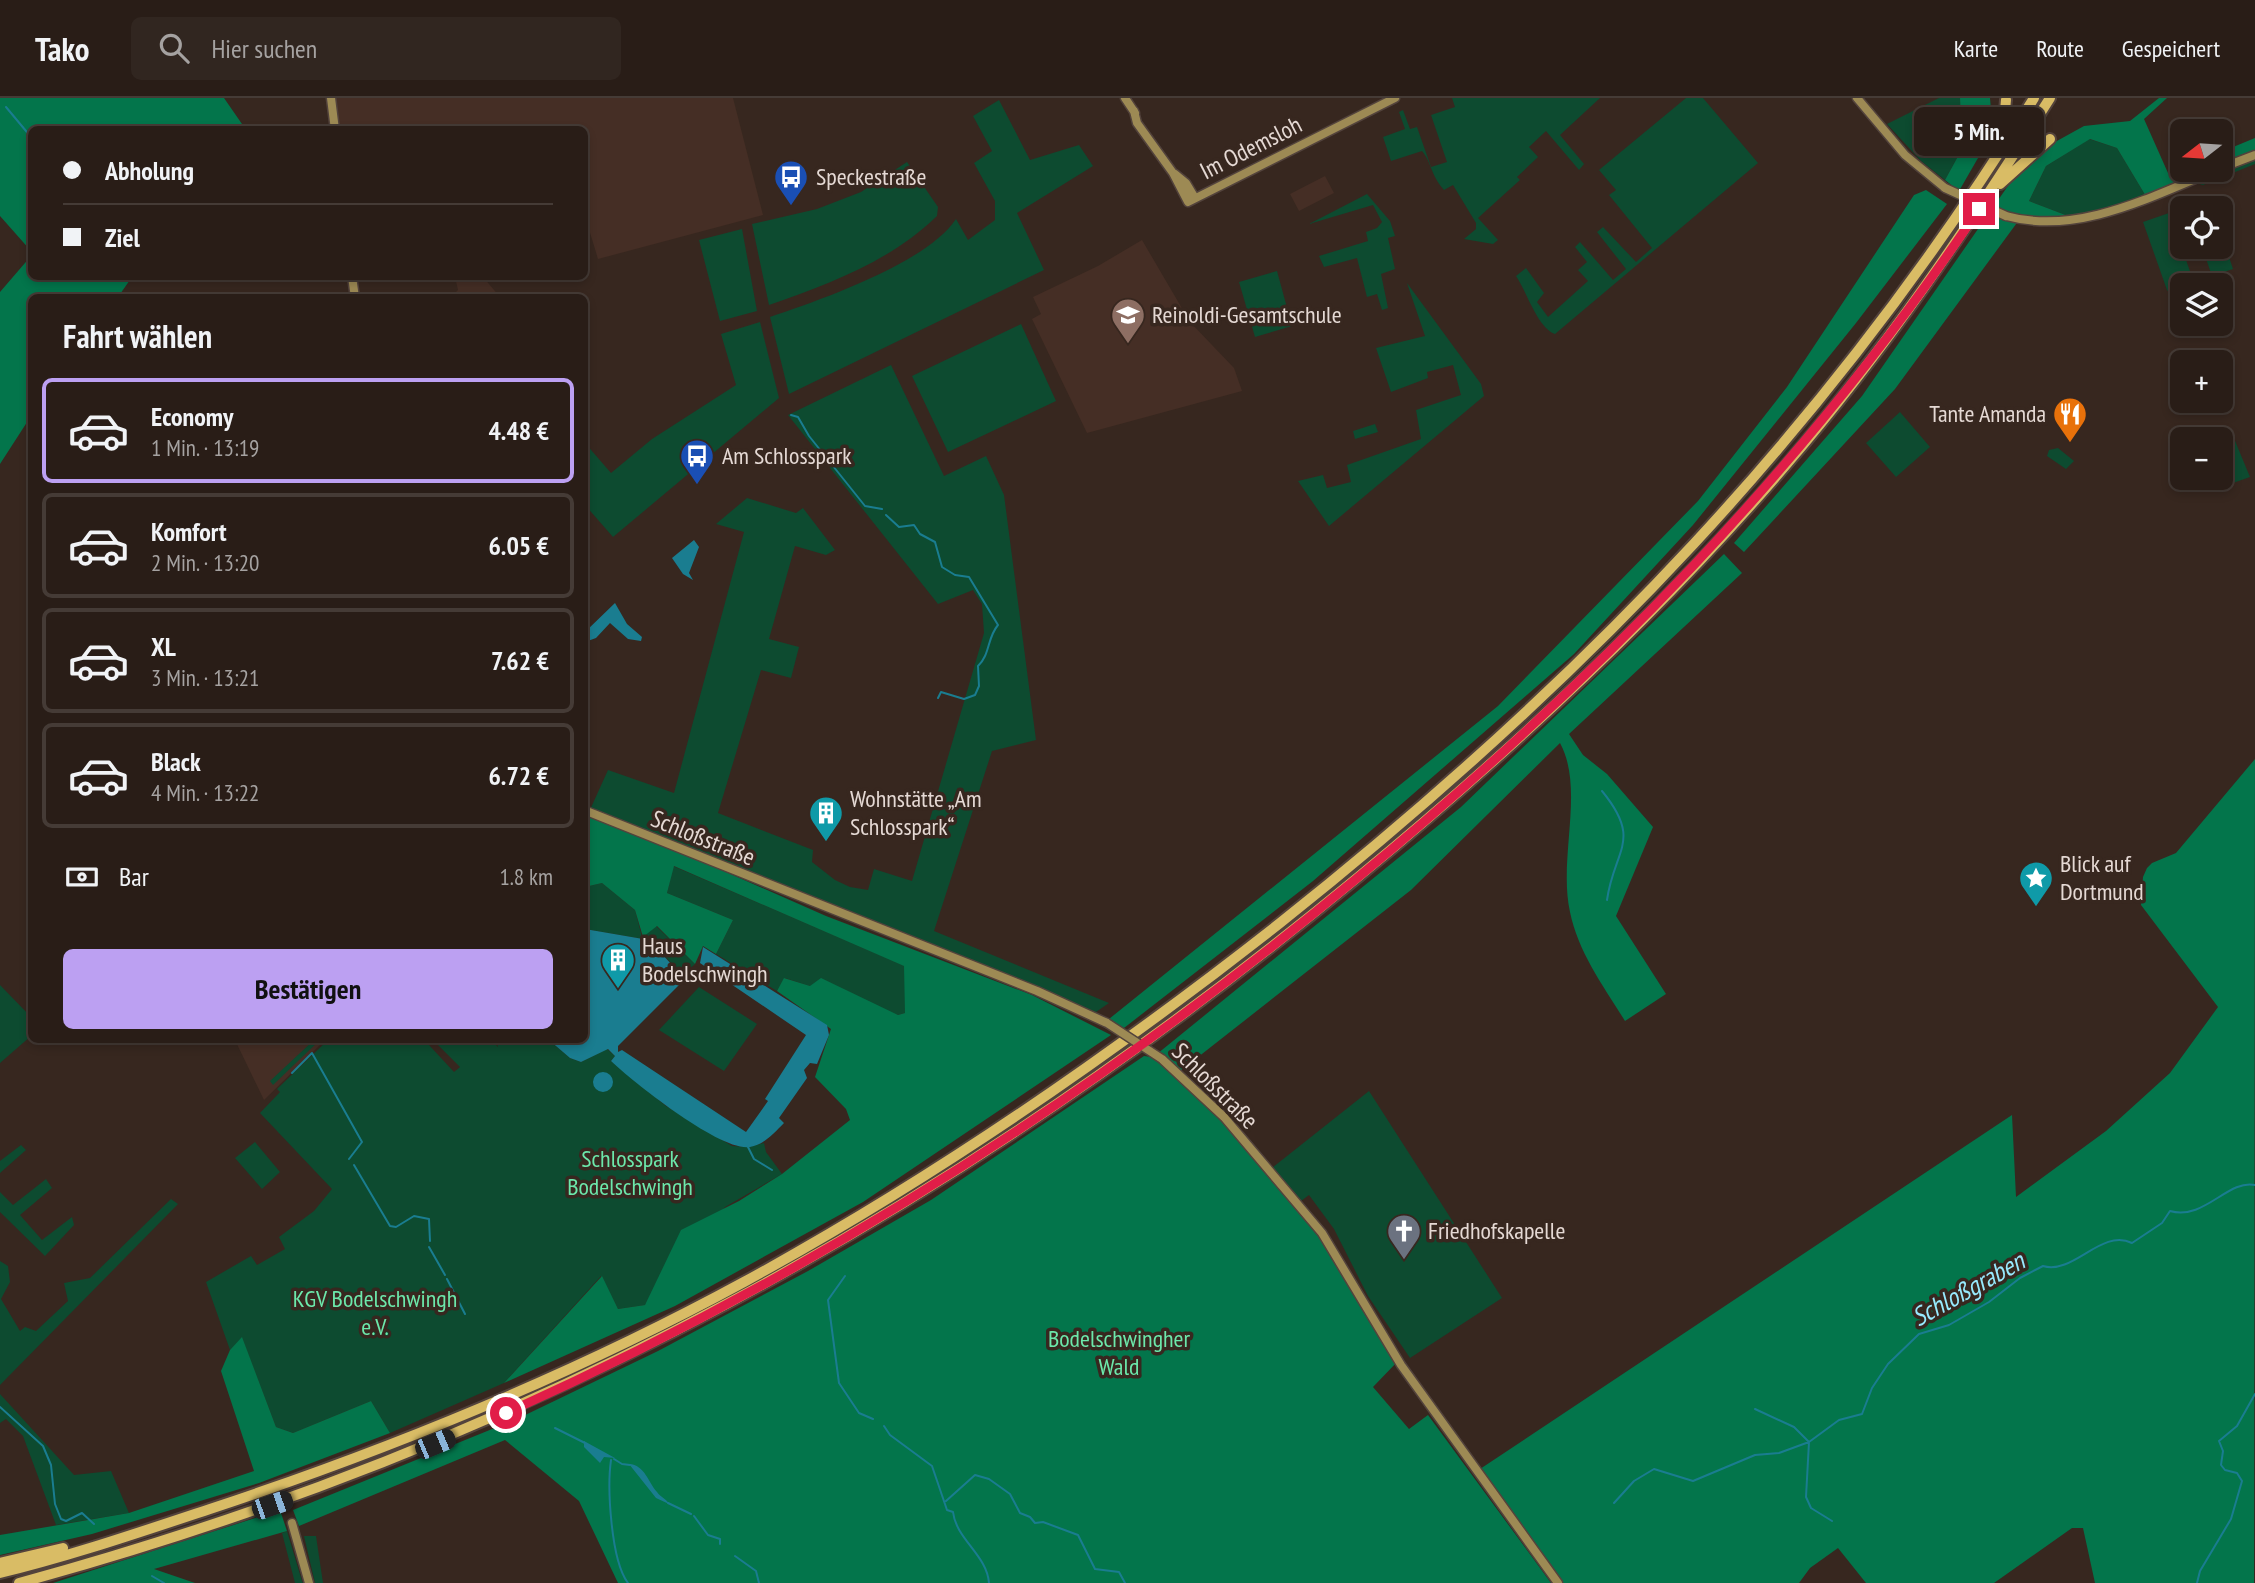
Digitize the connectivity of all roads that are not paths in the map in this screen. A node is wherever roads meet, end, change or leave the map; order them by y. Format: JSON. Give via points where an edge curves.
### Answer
{"nodes":[{"id":1,"x":331,"y":98,"type":"edge"},
{"id":2,"x":1125,"y":98,"type":"edge"},
{"id":3,"x":1395,"y":98,"type":"edge"},
{"id":4,"x":1857,"y":98,"type":"edge"},
{"id":5,"x":2034,"y":98,"type":"edge"},
{"id":6,"x":2050,"y":98,"type":"edge"},
{"id":7,"x":2006,"y":100,"type":"dead end"},
{"id":8,"x":334,"y":126,"type":"edge"},
{"id":9,"x":2049,"y":139,"type":"dead end"},
{"id":10,"x":1999,"y":153,"type":"junction"},
{"id":11,"x":2255,"y":155,"type":"edge"},
{"id":12,"x":2233,"y":164,"type":"edge"},
{"id":13,"x":2185,"y":182,"type":"edge"},
{"id":14,"x":1990,"y":193,"type":"junction"},
{"id":15,"x":588,"y":812,"type":"edge"},
{"id":16,"x":292,"y":1523,"type":"dead end"},
{"id":17,"x":121,"y":1538,"type":"junction"},
{"id":18,"x":0,"y":1563,"type":"edge"},
{"id":19,"x":0,"y":1573,"type":"edge"},
{"id":20,"x":19,"y":1583,"type":"edge"},
{"id":21,"x":309,"y":1583,"type":"edge"},
{"id":22,"x":1558,"y":1583,"type":"edge"}],
"edges":[{"from":1,"to":8,"type":"street"},
{"from":2,"to":3,"type":"street","name":"Im Odemsloh","via":[[1137,123],[1173,173],[1186,183],[1192,200]]},
{"from":4,"to":13,"type":"street","bridge":true,"via":[[1905,155],[1945,188],[2006,216],[2030,221],[2101,214]]},
{"from":5,"to":10,"type":"highway"},
{"from":6,"to":14,"type":"highway"},
{"from":7,"to":10,"type":"highway"},
{"from":9,"to":14,"type":"highway"},
{"from":10,"to":17,"type":"highway","via":[[1908,287],[1804,422],[1698,542],[1569,673],[1383,839],[1234,958],[1064,1083],[879,1203],[740,1284],[542,1382],[329,1469]]},
{"from":11,"to":12,"type":"street"},
{"from":14,"to":20,"type":"highway","via":[[1888,337],[1790,460],[1693,568],[1576,686],[1390,852],[1248,966],[1063,1100],[904,1205],[786,1274],[674,1334],[478,1425],[222,1523]]},
{"from":15,"to":22,"type":"street","name":"Schloßstraße","bridge":true,"via":[[1037,991],[1103,1021],[1162,1059],[1217,1109],[1322,1233],[1401,1365]]},
{"from":16,"to":21,"type":"street"},
{"from":17,"to":18,"type":"highway","via":[[99,1538]]},
{"from":17,"to":19,"type":"highway"}]}
